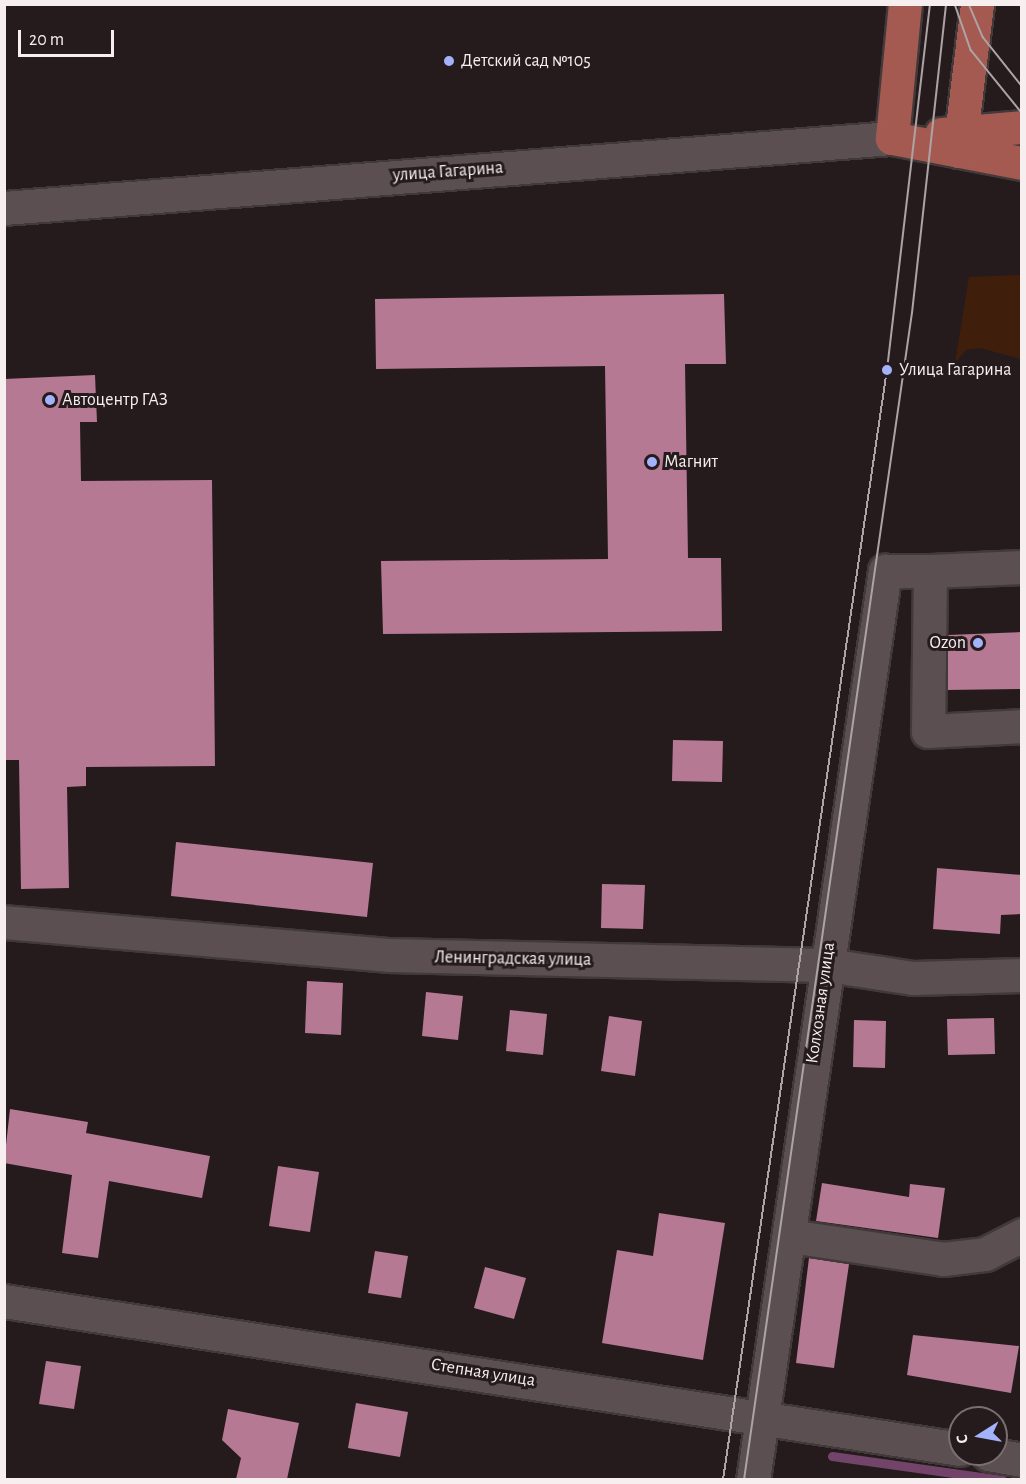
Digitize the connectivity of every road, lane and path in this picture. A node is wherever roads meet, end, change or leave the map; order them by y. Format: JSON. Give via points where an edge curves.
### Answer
{"nodes":[{"id":1,"x":905,"y":4,"type":"edge"},
{"id":2,"x":977,"y":4,"type":"edge"},
{"id":3,"x":1022,"y":127,"type":"edge"},
{"id":4,"x":892,"y":138,"type":"junction"},
{"id":5,"x":961,"y":142,"type":"junction"},
{"id":6,"x":1022,"y":163,"type":"edge"},
{"id":7,"x":4,"y":208,"type":"edge"},
{"id":8,"x":1022,"y":567,"type":"edge"},
{"id":9,"x":930,"y":571,"type":"junction"},
{"id":10,"x":1022,"y":726,"type":"edge"},
{"id":11,"x":4,"y":921,"type":"edge"},
{"id":12,"x":826,"y":965,"type":"junction"},
{"id":13,"x":1022,"y":975,"type":"edge"},
{"id":14,"x":1022,"y":1235,"type":"edge"},
{"id":15,"x":789,"y":1236,"type":"junction"},
{"id":16,"x":4,"y":1301,"type":"edge"},
{"id":17,"x":761,"y":1416,"type":"junction"},
{"id":18,"x":948,"y":1447,"type":"edge"},
{"id":19,"x":753,"y":1479,"type":"edge"}],
"edges":[{"from":1,"to":4,"type":"main road"},
{"from":2,"to":5,"type":"main road"},
{"from":3,"to":5,"type":"main road","name":"улица Гагарина"},
{"from":4,"to":5,"type":"main road","name":"улица Гагарина"},
{"from":4,"to":7,"type":"street","name":"улица Гагарина"},
{"from":5,"to":6,"type":"main road","name":"улица Гагарина"},
{"from":8,"to":9,"type":"street"},
{"from":9,"to":10,"type":"street","via":[[928,731]]},
{"from":9,"to":12,"type":"street","name":"Колхозная улица","via":[[885,571]]},
{"from":11,"to":12,"type":"street","name":"Ленинградская улица","via":[[389,955]]},
{"from":12,"to":13,"type":"street","name":"Ленинградская улица","via":[[914,978]]},
{"from":12,"to":15,"type":"street","name":"Колхозная улица"},
{"from":14,"to":15,"type":"street","via":[[984,1254],[943,1258]]},
{"from":15,"to":17,"type":"street","name":"Колхозная улица"},
{"from":16,"to":17,"type":"street","name":"Степная улица"},
{"from":17,"to":18,"type":"street","name":"Степная улица"},
{"from":17,"to":19,"type":"street","name":"Колхозная улица"}]}
